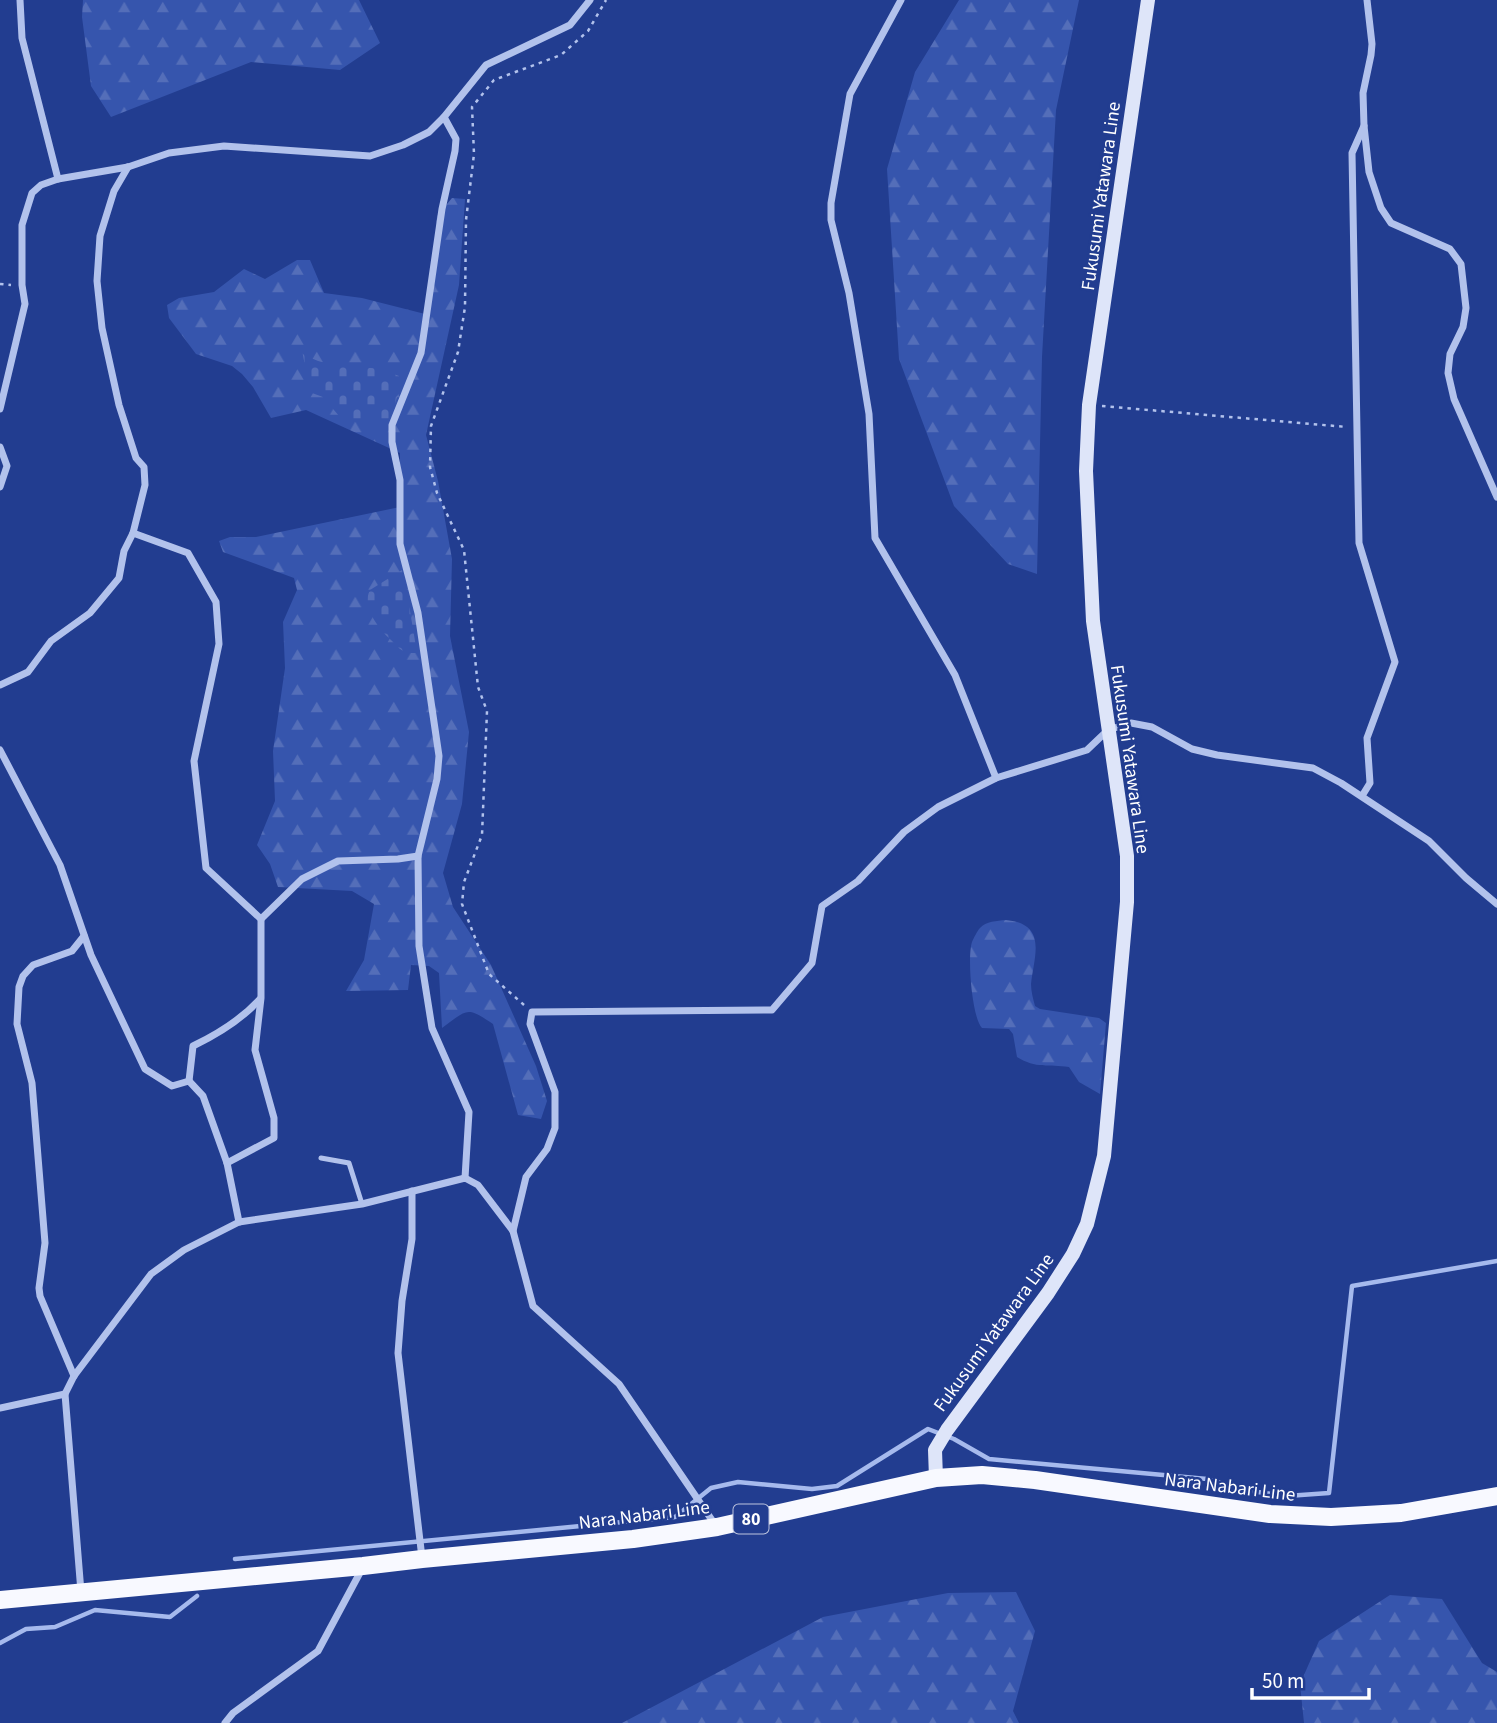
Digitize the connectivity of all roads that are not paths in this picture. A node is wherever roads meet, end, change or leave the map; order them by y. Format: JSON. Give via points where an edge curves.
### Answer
{"nodes":[{"id":1,"x":20,"y":0,"type":"edge"},
{"id":2,"x":590,"y":0,"type":"edge"},
{"id":3,"x":901,"y":0,"type":"edge"},
{"id":4,"x":1148,"y":0,"type":"edge"},
{"id":5,"x":1367,"y":0,"type":"edge"},
{"id":6,"x":444,"y":117,"type":"junction"},
{"id":7,"x":1364,"y":126,"type":"junction"},
{"id":8,"x":128,"y":167,"type":"junction"},
{"id":9,"x":58,"y":179,"type":"junction"},
{"id":10,"x":0,"y":409,"type":"edge"},
{"id":11,"x":0,"y":447,"type":"edge"},
{"id":12,"x":0,"y":487,"type":"edge"},
{"id":13,"x":1497,"y":497,"type":"edge"},
{"id":14,"x":133,"y":533,"type":"junction"},
{"id":15,"x":0,"y":685,"type":"edge"},
{"id":16,"x":1108,"y":730,"type":"junction"},
{"id":17,"x":0,"y":750,"type":"edge"},
{"id":18,"x":996,"y":778,"type":"junction"},
{"id":19,"x":1362,"y":796,"type":"junction"},
{"id":20,"x":418,"y":856,"type":"junction"},
{"id":21,"x":1497,"y":904,"type":"edge"},
{"id":22,"x":261,"y":919,"type":"junction"},
{"id":23,"x":84,"y":936,"type":"junction"},
{"id":24,"x":261,"y":998,"type":"junction"},
{"id":25,"x":188,"y":1081,"type":"junction"},
{"id":26,"x":321,"y":1158,"type":"dead end"},
{"id":27,"x":227,"y":1163,"type":"junction"},
{"id":28,"x":465,"y":1178,"type":"junction"},
{"id":29,"x":412,"y":1191,"type":"junction"},
{"id":30,"x":362,"y":1204,"type":"junction"},
{"id":31,"x":239,"y":1222,"type":"junction"},
{"id":32,"x":513,"y":1231,"type":"junction"},
{"id":33,"x":74,"y":1376,"type":"junction"},
{"id":34,"x":65,"y":1394,"type":"junction"},
{"id":35,"x":0,"y":1408,"type":"edge"},
{"id":36,"x":936,"y":1478,"type":"junction"},
{"id":37,"x":1497,"y":1496,"type":"edge"},
{"id":38,"x":716,"y":1527,"type":"junction"},
{"id":39,"x":422,"y":1559,"type":"junction"},
{"id":40,"x":363,"y":1566,"type":"junction"},
{"id":41,"x":81,"y":1592,"type":"junction"},
{"id":42,"x":0,"y":1600,"type":"edge"},
{"id":43,"x":225,"y":1723,"type":"edge"}],
"edges":[{"from":1,"to":9,"type":"street","via":[[22,38]]},
{"from":2,"to":6,"type":"street","via":[[570,25],[486,65]]},
{"from":3,"to":18,"type":"street","via":[[850,94],[831,220],[849,293],[869,414],[875,538],[955,675]]},
{"from":4,"to":16,"type":"main road","name":"Fukusumi Yatawara Line","via":[[1089,405],[1086,471],[1093,621]]},
{"from":5,"to":7,"type":"street","via":[[1372,44],[1363,93]]},
{"from":6,"to":8,"type":"street","via":[[429,132],[370,156],[224,146],[169,153]]},
{"from":6,"to":20,"type":"street","via":[[456,139],[455,151],[421,353],[393,425],[392,442],[400,480],[400,544],[418,613],[439,756]]},
{"from":7,"to":13,"type":"street","via":[[1369,172],[1391,223],[1450,249],[1461,264],[1466,308],[1448,373],[1454,399]]},
{"from":7,"to":19,"type":"street","via":[[1352,153],[1359,543],[1395,662],[1367,738],[1370,783]]},
{"from":8,"to":9,"type":"street"},
{"from":8,"to":14,"type":"street","via":[[114,191],[100,236],[97,281],[119,405],[136,458],[144,467],[145,485]]},
{"from":9,"to":10,"type":"street","via":[[32,193],[22,225],[25,304]]},
{"from":11,"to":12,"type":"street","via":[[7,466]]},
{"from":14,"to":15,"type":"street","via":[[119,578],[90,613],[51,641],[28,672]]},
{"from":14,"to":22,"type":"street","via":[[188,553],[216,602],[219,643],[194,761],[206,869]]},
{"from":16,"to":18,"type":"street","via":[[1087,750]]},
{"from":16,"to":19,"type":"street","via":[[1131,723],[1152,727],[1192,749],[1313,768]]},
{"from":16,"to":36,"type":"main road","name":"Fukusumi Yatawara Line","via":[[1127,856],[1127,902],[1099,1179],[1073,1254],[935,1450]]},
{"from":17,"to":23,"type":"street","via":[[60,865]]},
{"from":18,"to":32,"type":"street","via":[[939,807],[904,832],[858,881],[822,906],[812,963],[772,1010],[532,1012],[530,1024],[555,1092],[555,1128],[547,1149],[526,1177]]},
{"from":19,"to":21,"type":"street","via":[[1429,841]]},
{"from":20,"to":22,"type":"street","via":[[338,862],[302,879]]},
{"from":20,"to":28,"type":"street","via":[[419,946],[432,1028],[469,1112]]},
{"from":22,"to":24,"type":"street"},
{"from":23,"to":25,"type":"street","via":[[145,1069],[172,1086]]},
{"from":23,"to":33,"type":"street","via":[[72,951],[33,965],[23,976],[17,1024],[32,1083],[45,1243],[40,1296]]},
{"from":24,"to":25,"type":"street","via":[[248,1012],[193,1046]]},
{"from":24,"to":27,"type":"street","via":[[255,1050],[274,1118],[274,1138]]},
{"from":25,"to":27,"type":"street","via":[[204,1096]]},
{"from":26,"to":30,"type":"lane","via":[[349,1163]]},
{"from":27,"to":31,"type":"street"},
{"from":28,"to":29,"type":"street"},
{"from":28,"to":32,"type":"street","via":[[478,1185]]},
{"from":29,"to":30,"type":"street"},
{"from":29,"to":39,"type":"street","via":[[412,1240],[398,1353]]},
{"from":30,"to":31,"type":"street"},
{"from":31,"to":33,"type":"street","via":[[184,1250],[151,1274]]},
{"from":32,"to":38,"type":"street","via":[[533,1306],[619,1384]]},
{"from":33,"to":34,"type":"street"},
{"from":34,"to":35,"type":"street"},
{"from":34,"to":41,"type":"street"},
{"from":36,"to":37,"type":"main road","name":"Nara Nabari Line","number":"80","via":[[982,1475],[1035,1480],[1270,1514],[1331,1517],[1401,1513]]},
{"from":36,"to":38,"type":"main road","name":"Nara Nabari Line","number":"80"},
{"from":38,"to":39,"type":"main road","name":"Nara Nabari Line","number":"80"},
{"from":39,"to":40,"type":"main road","name":"Nara Nabari Line","number":"80"},
{"from":40,"to":41,"type":"main road","name":"Nara Nabari Line","number":"80"},
{"from":40,"to":43,"type":"street","via":[[318,1651]]},
{"from":41,"to":42,"type":"main road","name":"Nara Nabari Line","number":"80"}]}
